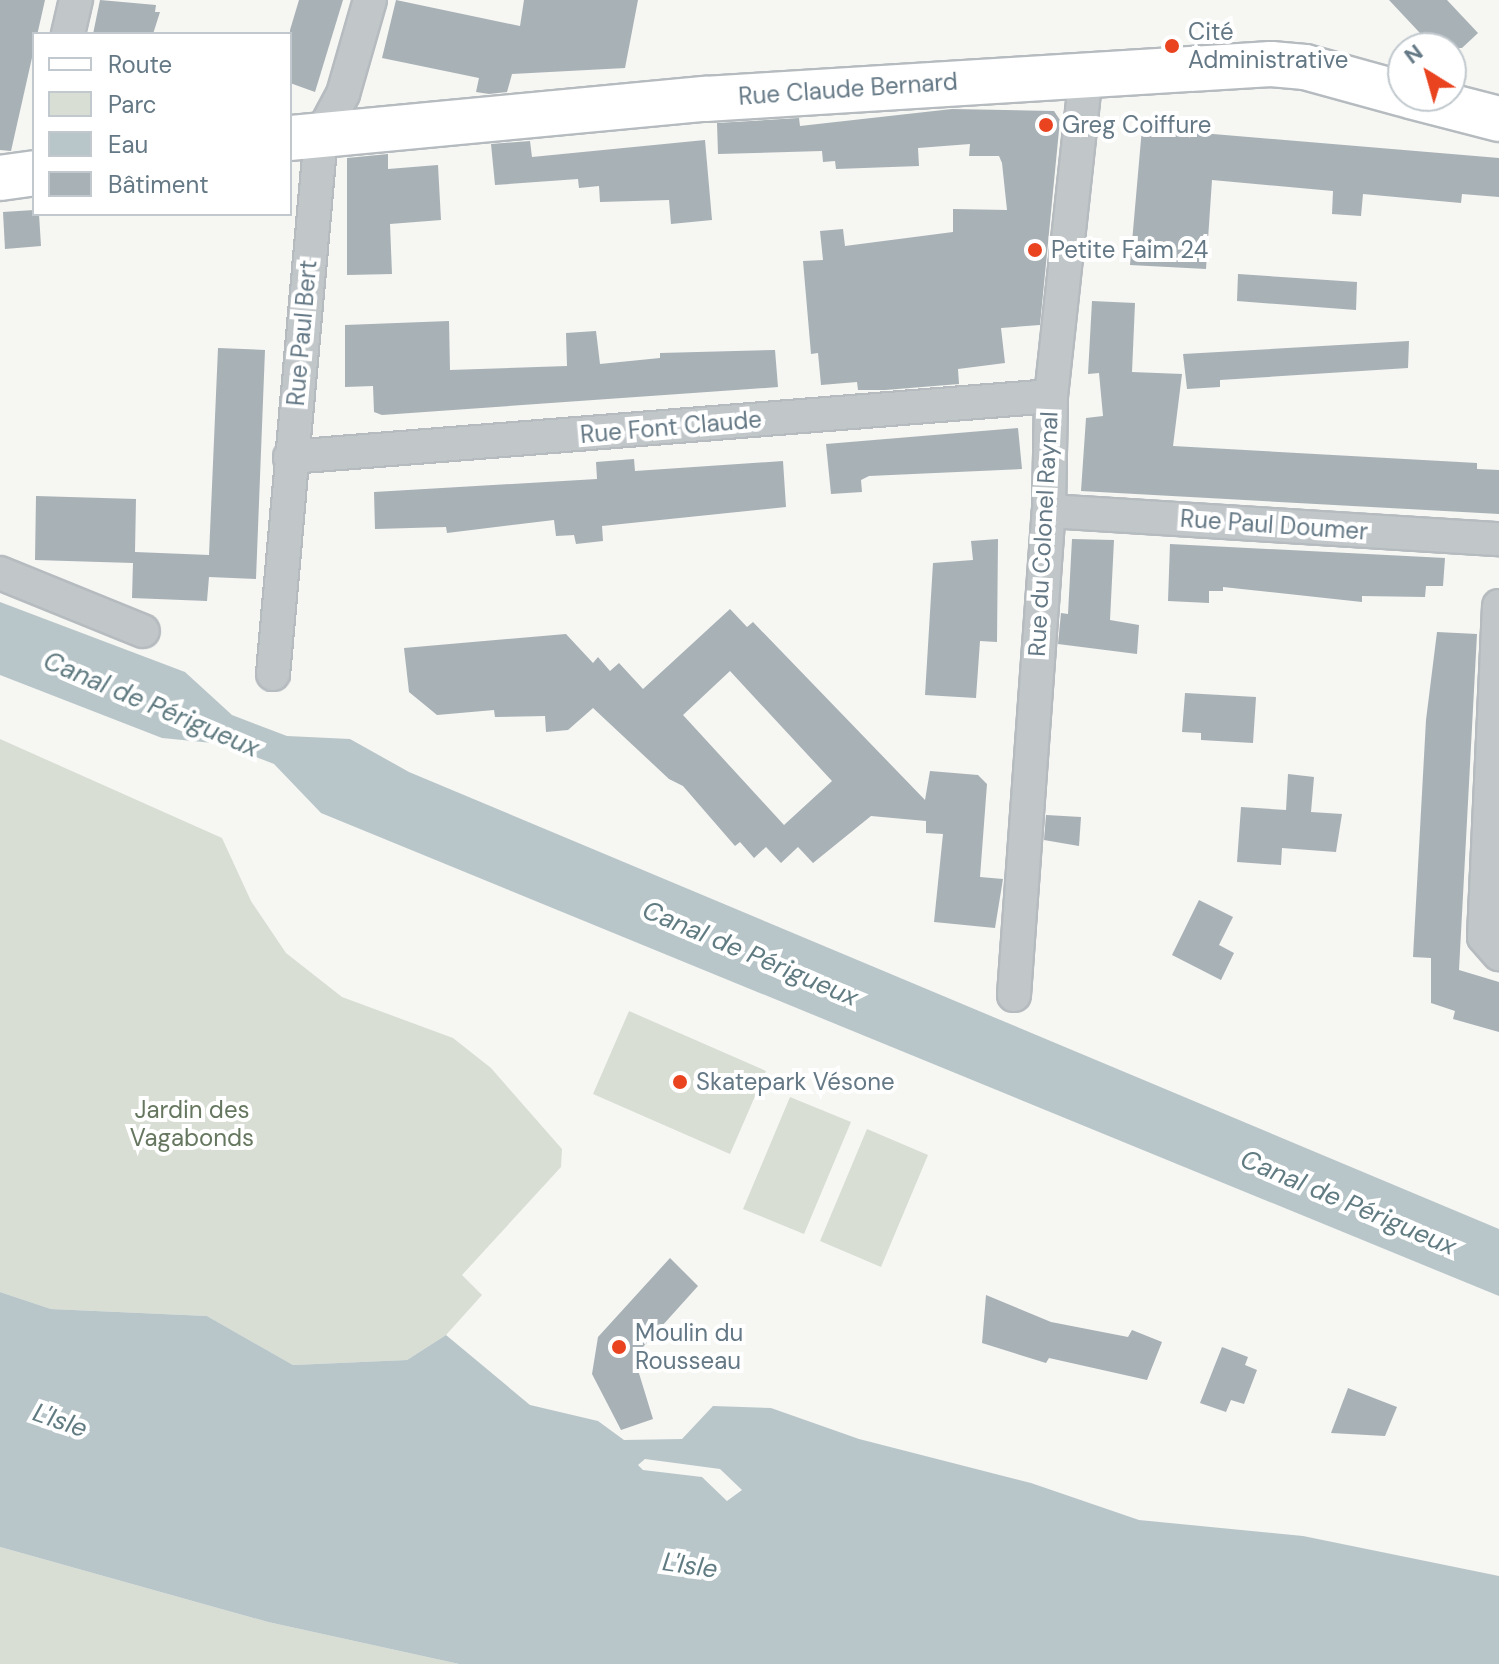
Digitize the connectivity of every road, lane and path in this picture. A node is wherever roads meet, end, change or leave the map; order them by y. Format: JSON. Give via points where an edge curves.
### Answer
{"nodes":[{"id":1,"x":76,"y":0,"type":"edge"},
{"id":2,"x":370,"y":0,"type":"edge"},
{"id":3,"x":68,"y":32,"type":"edge"},
{"id":4,"x":1086,"y":75,"type":"junction"},
{"id":5,"x":1387,"y":90,"type":"edge"},
{"id":6,"x":1467,"y":111,"type":"edge"},
{"id":7,"x":1499,"y":119,"type":"edge"},
{"id":8,"x":306,"y":136,"type":"edge"},
{"id":9,"x":32,"y":173,"type":"edge"},
{"id":10,"x":0,"y":178,"type":"edge"},
{"id":11,"x":1051,"y":396,"type":"junction"},
{"id":12,"x":290,"y":457,"type":"junction"},
{"id":13,"x":1049,"y":511,"type":"junction"},
{"id":14,"x":1499,"y":539,"type":"edge"},
{"id":15,"x":0,"y":573,"type":"edge"},
{"id":16,"x":1499,"y":606,"type":"edge"},
{"id":17,"x":143,"y":631,"type":"dead end"},
{"id":18,"x":273,"y":674,"type":"dead end"},
{"id":19,"x":1499,"y":954,"type":"edge"},
{"id":20,"x":1014,"y":995,"type":"dead end"}],
"edges":[{"from":1,"to":3,"type":"street"},
{"from":2,"to":8,"type":"street","name":"Rue Paul Bert","via":[[343,94]]},
{"from":4,"to":5,"type":"main road","name":"Rue Claude Bernard","via":[[1288,65]]},
{"from":4,"to":8,"type":"main road","name":"Rue Claude Bernard","via":[[705,99]]},
{"from":4,"to":11,"type":"street","name":"Rue du Colonel Raynal"},
{"from":6,"to":7,"type":"main road"},
{"from":8,"to":12,"type":"street","name":"Rue Paul Bert"},
{"from":9,"to":10,"type":"main road"},
{"from":11,"to":12,"type":"street","name":"Rue Font Claude"},
{"from":11,"to":13,"type":"street","name":"Rue du Colonel Raynal"},
{"from":12,"to":18,"type":"street","name":"Rue Paul Bert"},
{"from":13,"to":14,"type":"street","name":"Rue Paul Doumer"},
{"from":13,"to":20,"type":"street","name":"Rue du Colonel Raynal"},
{"from":15,"to":17,"type":"street"},
{"from":16,"to":19,"type":"street","via":[[1484,937]]}]}
